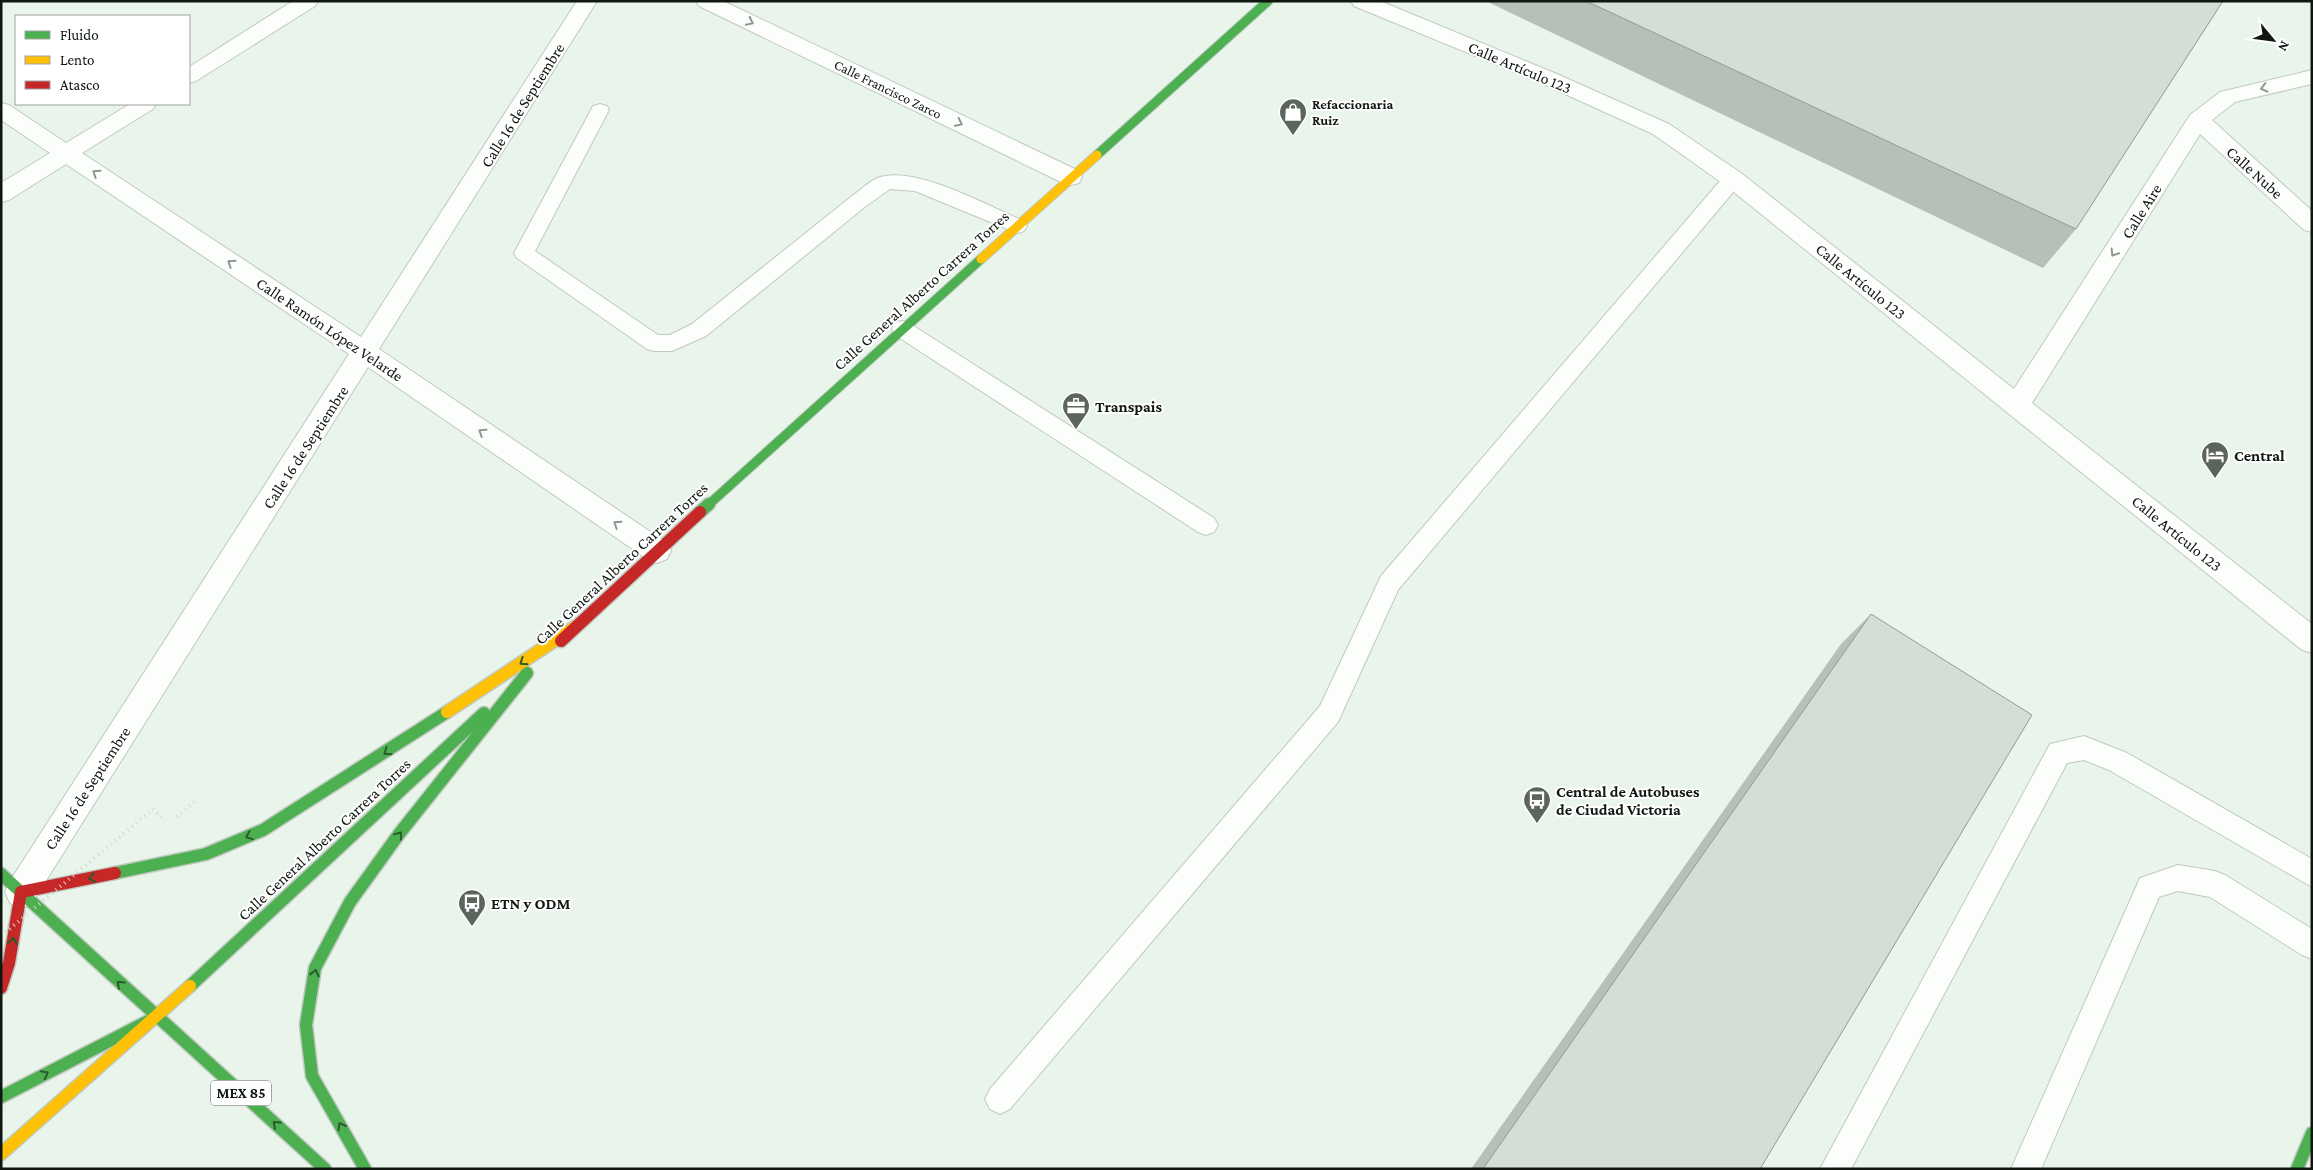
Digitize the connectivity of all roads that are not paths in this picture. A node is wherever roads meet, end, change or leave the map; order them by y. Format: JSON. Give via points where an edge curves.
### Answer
{"nodes":[{"id":1,"x":308,"y":1,"type":"edge"},
{"id":2,"x":587,"y":1,"type":"edge"},
{"id":3,"x":706,"y":1,"type":"edge"},
{"id":4,"x":1268,"y":1,"type":"edge"},
{"id":5,"x":1361,"y":1,"type":"edge"},
{"id":6,"x":190,"y":75,"type":"edge"},
{"id":7,"x":2312,"y":77,"type":"edge"},
{"id":8,"x":142,"y":105,"type":"edge"},
{"id":9,"x":1,"y":110,"type":"edge"},
{"id":10,"x":600,"y":110,"type":"dead end"},
{"id":11,"x":2198,"y":120,"type":"junction"},
{"id":12,"x":66,"y":153,"type":"junction"},
{"id":13,"x":1071,"y":177,"type":"junction"},
{"id":14,"x":1733,"y":179,"type":"junction"},
{"id":15,"x":1,"y":194,"type":"edge"},
{"id":16,"x":2312,"y":224,"type":"edge"},
{"id":17,"x":1017,"y":226,"type":"junction"},
{"id":18,"x":902,"y":329,"type":"junction"},
{"id":19,"x":365,"y":352,"type":"junction"},
{"id":20,"x":2017,"y":406,"type":"junction"},
{"id":21,"x":1206,"y":525,"type":"dead end"},
{"id":22,"x":657,"y":551,"type":"junction"},
{"id":23,"x":578,"y":625,"type":"junction"},
{"id":24,"x":2312,"y":641,"type":"edge"},
{"id":25,"x":527,"y":673,"type":"junction"},
{"id":26,"x":1,"y":874,"type":"edge"},
{"id":27,"x":2312,"y":874,"type":"edge"},
{"id":28,"x":21,"y":892,"type":"junction"},
{"id":29,"x":2312,"y":945,"type":"edge"},
{"id":30,"x":1,"y":988,"type":"edge"},
{"id":31,"x":156,"y":1017,"type":"junction"},
{"id":32,"x":1,"y":1097,"type":"edge"},
{"id":33,"x":1000,"y":1100,"type":"dead end"},
{"id":34,"x":2312,"y":1133,"type":"edge"},
{"id":35,"x":1,"y":1154,"type":"edge"},
{"id":36,"x":325,"y":1169,"type":"edge"},
{"id":37,"x":365,"y":1169,"type":"edge"},
{"id":38,"x":1835,"y":1169,"type":"edge"},
{"id":39,"x":2026,"y":1169,"type":"edge"},
{"id":40,"x":2298,"y":1169,"type":"edge"}],
"edges":[{"from":1,"to":6,"type":"street"},
{"from":2,"to":19,"type":"street","name":"Calle 16 de Septiembre"},
{"from":3,"to":13,"type":"street","name":"Calle Francisco Zarco","one_way":true},
{"from":4,"to":13,"type":"main road","name":"Calle General Alberto Carrera Torres"},
{"from":5,"to":14,"type":"street","name":"Calle Artículo 123","via":[[1550,78],[1661,129]]},
{"from":7,"to":11,"type":"street","name":"Calle Aire","one_way":true,"via":[[2228,97]]},
{"from":8,"to":12,"type":"street"},
{"from":9,"to":12,"type":"street","name":"Calle Ramón López Velarde"},
{"from":10,"to":17,"type":"lane","via":[[524,253],[654,343],[672,343],[699,330],[886,182],[918,184]]},
{"from":11,"to":16,"type":"street","name":"Calle Nube"},
{"from":11,"to":20,"type":"street","name":"Calle Aire","one_way":true},
{"from":12,"to":15,"type":"street"},
{"from":19,"to":12,"type":"street","name":"Calle Ramón López Velarde","one_way":true},
{"from":13,"to":17,"type":"main road","name":"Calle General Alberto Carrera Torres"},
{"from":14,"to":20,"type":"street","name":"Calle Artículo 123"},
{"from":14,"to":33,"type":"lane","via":[[1389,584],[1329,714]]},
{"from":17,"to":18,"type":"main road","name":"Calle General Alberto Carrera Torres"},
{"from":18,"to":21,"type":"lane"},
{"from":18,"to":22,"type":"main road","name":"Calle General Alberto Carrera Torres"},
{"from":22,"to":19,"type":"street","name":"Calle Ramón López Velarde","one_way":true},
{"from":19,"to":28,"type":"street","name":"Calle 16 de Septiembre"},
{"from":20,"to":24,"type":"street","name":"Calle Artículo 123"},
{"from":22,"to":23,"type":"main road","name":"Calle General Alberto Carrera Torres"},
{"from":23,"to":25,"type":"main road","name":"Calle General Alberto Carrera Torres"},
{"from":23,"to":28,"type":"main road","one_way":true,"via":[[263,830],[206,854]]},
{"from":25,"to":31,"type":"main road","name":"Calle General Alberto Carrera Torres"},
{"from":37,"to":25,"type":"main road","one_way":true,"via":[[312,1076],[306,1026],[315,968],[350,902],[398,834]]},
{"from":26,"to":28,"type":"main road","number":"MEX 85"},
{"from":27,"to":38,"type":"lane","via":[[2118,761],[2084,748],[2059,752]]},
{"from":30,"to":28,"type":"main road","one_way":true,"via":[[9,963]]},
{"from":31,"to":28,"type":"main road","number":"MEX 85","one_way":true},
{"from":29,"to":39,"type":"lane","via":[[2215,884],[2178,878],[2150,887]]},
{"from":32,"to":31,"type":"main road","one_way":true},
{"from":31,"to":35,"type":"main road","name":"Calle General Alberto Carrera Torres"},
{"from":36,"to":31,"type":"main road","number":"MEX 85","one_way":true},
{"from":34,"to":40,"type":"main road"}]}
